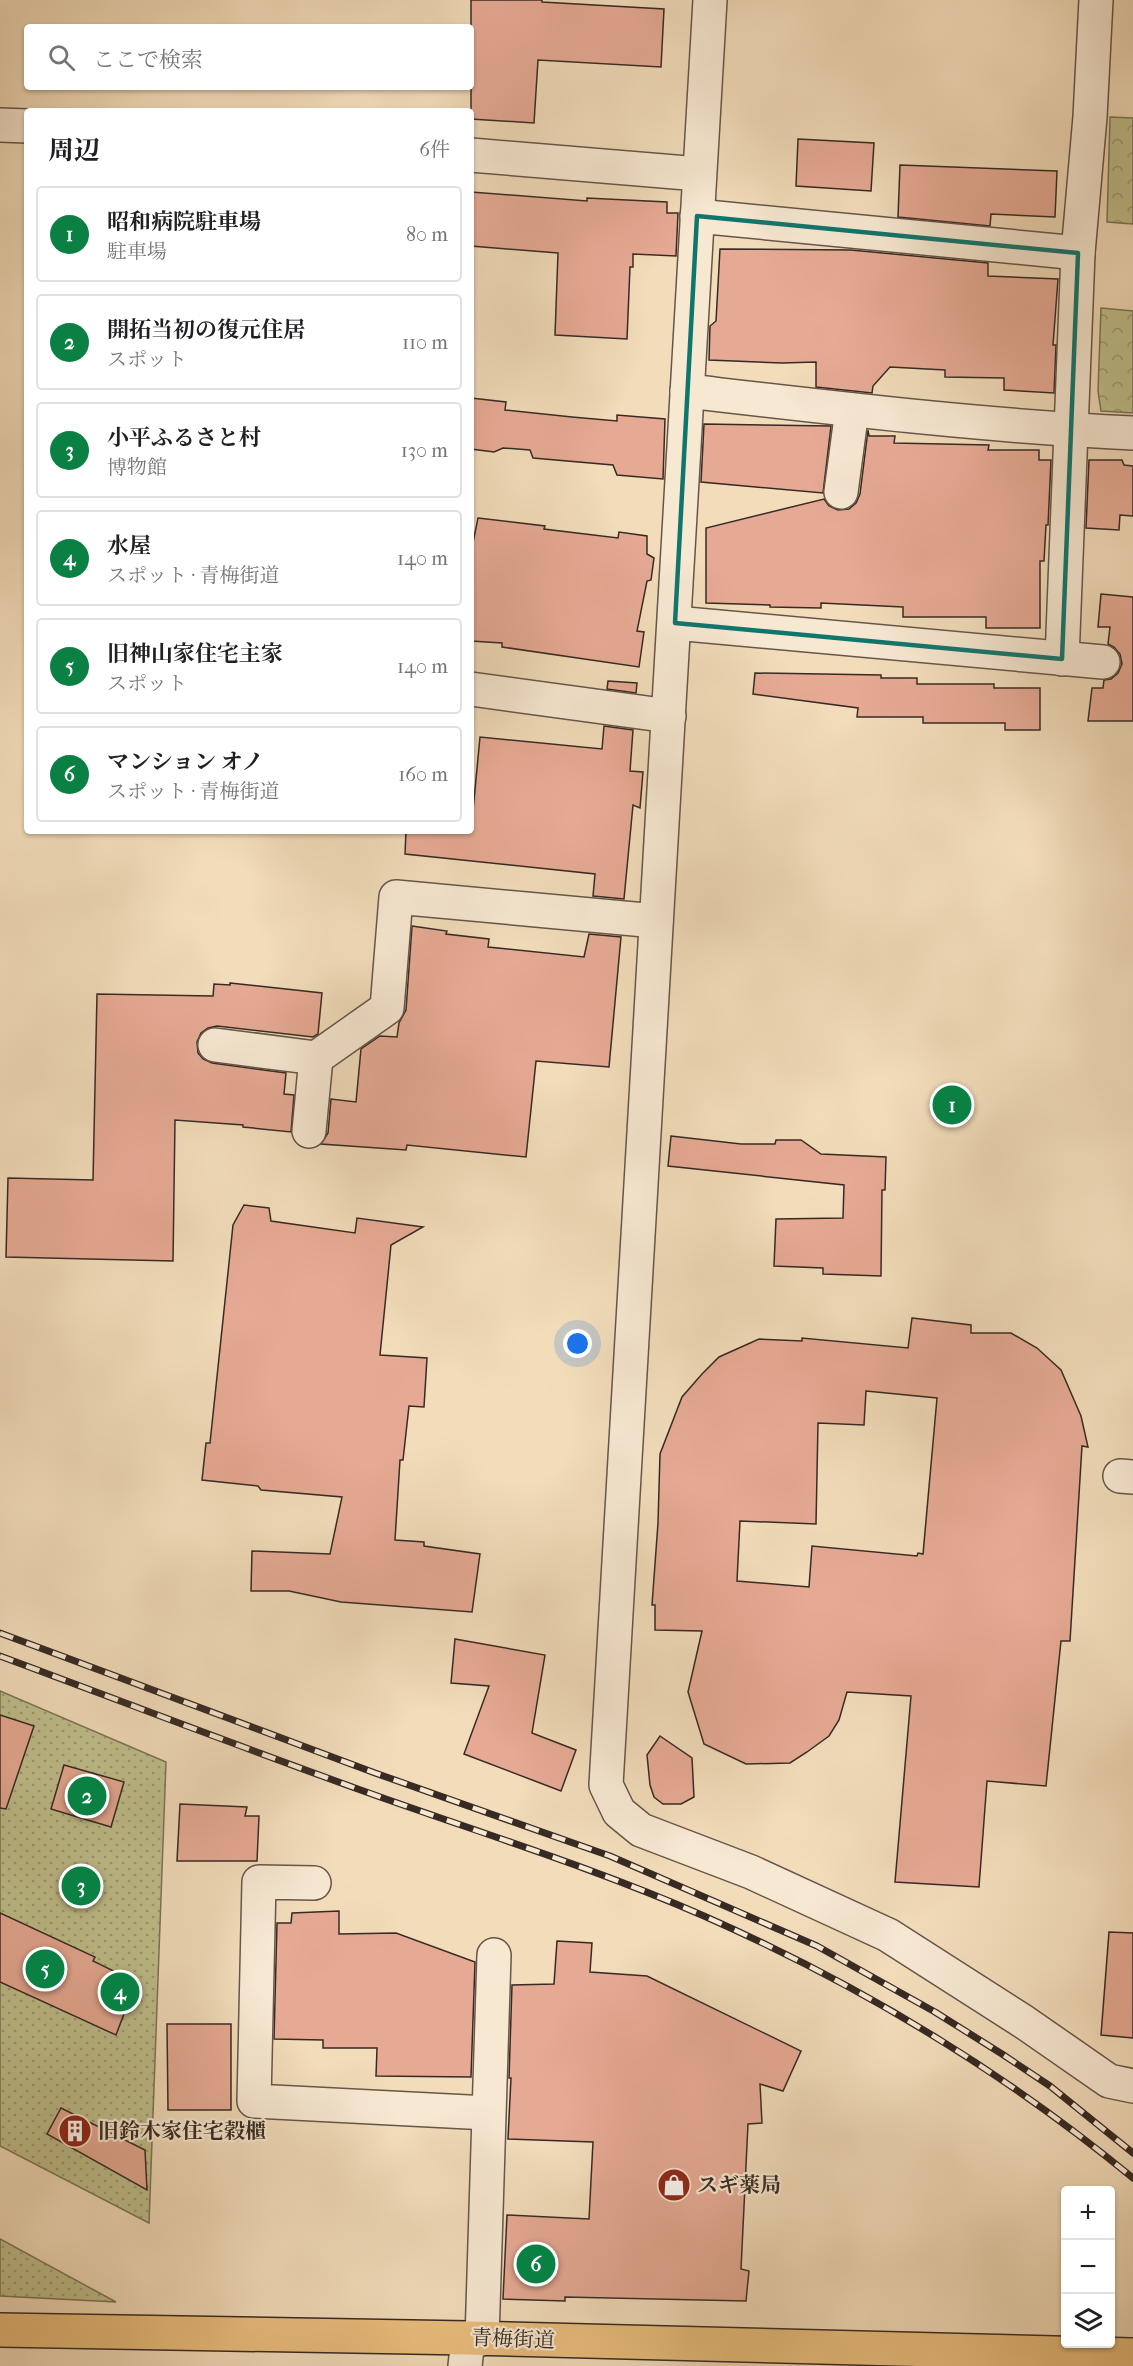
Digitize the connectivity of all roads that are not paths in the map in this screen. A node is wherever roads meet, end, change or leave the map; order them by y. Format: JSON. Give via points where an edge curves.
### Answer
{"nodes":[{"id":1,"x":710,"y":0,"type":"edge"},
{"id":2,"x":1096,"y":0,"type":"edge"},
{"id":3,"x":0,"y":125,"type":"edge"},
{"id":4,"x":24,"y":126,"type":"edge"},
{"id":5,"x":474,"y":155,"type":"edge"},
{"id":6,"x":699,"y":174,"type":"junction"},
{"id":7,"x":697,"y":216,"type":"junction"},
{"id":8,"x":1077,"y":253,"type":"junction"},
{"id":9,"x":687,"y":391,"type":"junction"},
{"id":10,"x":852,"y":410,"type":"junction"},
{"id":11,"x":1071,"y":430,"type":"junction"},
{"id":12,"x":1133,"y":433,"type":"edge"},
{"id":13,"x":841,"y":492,"type":"dead end"},
{"id":14,"x":675,"y":623,"type":"junction"},
{"id":15,"x":1062,"y":659,"type":"junction"},
{"id":16,"x":1103,"y":662,"type":"dead end"},
{"id":17,"x":474,"y":689,"type":"edge"},
{"id":18,"x":669,"y":716,"type":"junction"},
{"id":19,"x":656,"y":921,"type":"junction"},
{"id":20,"x":215,"y":1046,"type":"dead end"},
{"id":21,"x":316,"y":1059,"type":"junction"},
{"id":22,"x":309,"y":1131,"type":"dead end"},
{"id":23,"x":314,"y":1883,"type":"dead end"},
{"id":24,"x":494,"y":1955,"type":"dead end"},
{"id":25,"x":1133,"y":2086,"type":"edge"},
{"id":26,"x":488,"y":2114,"type":"junction"},
{"id":27,"x":0,"y":2330,"type":"edge"},
{"id":28,"x":472,"y":2348,"type":"edge"},
{"id":29,"x":1133,"y":2355,"type":"edge"}],
"edges":[{"from":1,"to":6,"type":"street"},
{"from":2,"to":8,"type":"street"},
{"from":3,"to":4,"type":"street"},
{"from":5,"to":6,"type":"street"},
{"from":6,"to":7,"type":"street"},
{"from":7,"to":8,"type":"street"},
{"from":7,"to":9,"type":"street"},
{"from":8,"to":11,"type":"street"},
{"from":9,"to":10,"type":"street"},
{"from":9,"to":14,"type":"street"},
{"from":10,"to":11,"type":"street"},
{"from":10,"to":13,"type":"street"},
{"from":11,"to":12,"type":"street"},
{"from":11,"to":15,"type":"street"},
{"from":14,"to":15,"type":"street"},
{"from":14,"to":18,"type":"street"},
{"from":15,"to":16,"type":"street"},
{"from":17,"to":18,"type":"street"},
{"from":18,"to":19,"type":"street"},
{"from":19,"to":21,"type":"street","via":[[396,897],[387,1008]]},
{"from":19,"to":25,"type":"street","via":[[606,1785],[619,1812],[640,1830],[751,1872],[888,1935],[1109,2081]]},
{"from":20,"to":21,"type":"street"},
{"from":21,"to":22,"type":"street"},
{"from":23,"to":26,"type":"street","via":[[259,1882],[254,2101]]},
{"from":24,"to":26,"type":"street"},
{"from":26,"to":28,"type":"street"},
{"from":27,"to":28,"type":"main road","name":"青梅街道"},
{"from":28,"to":29,"type":"main road","name":"青梅街道"}]}
